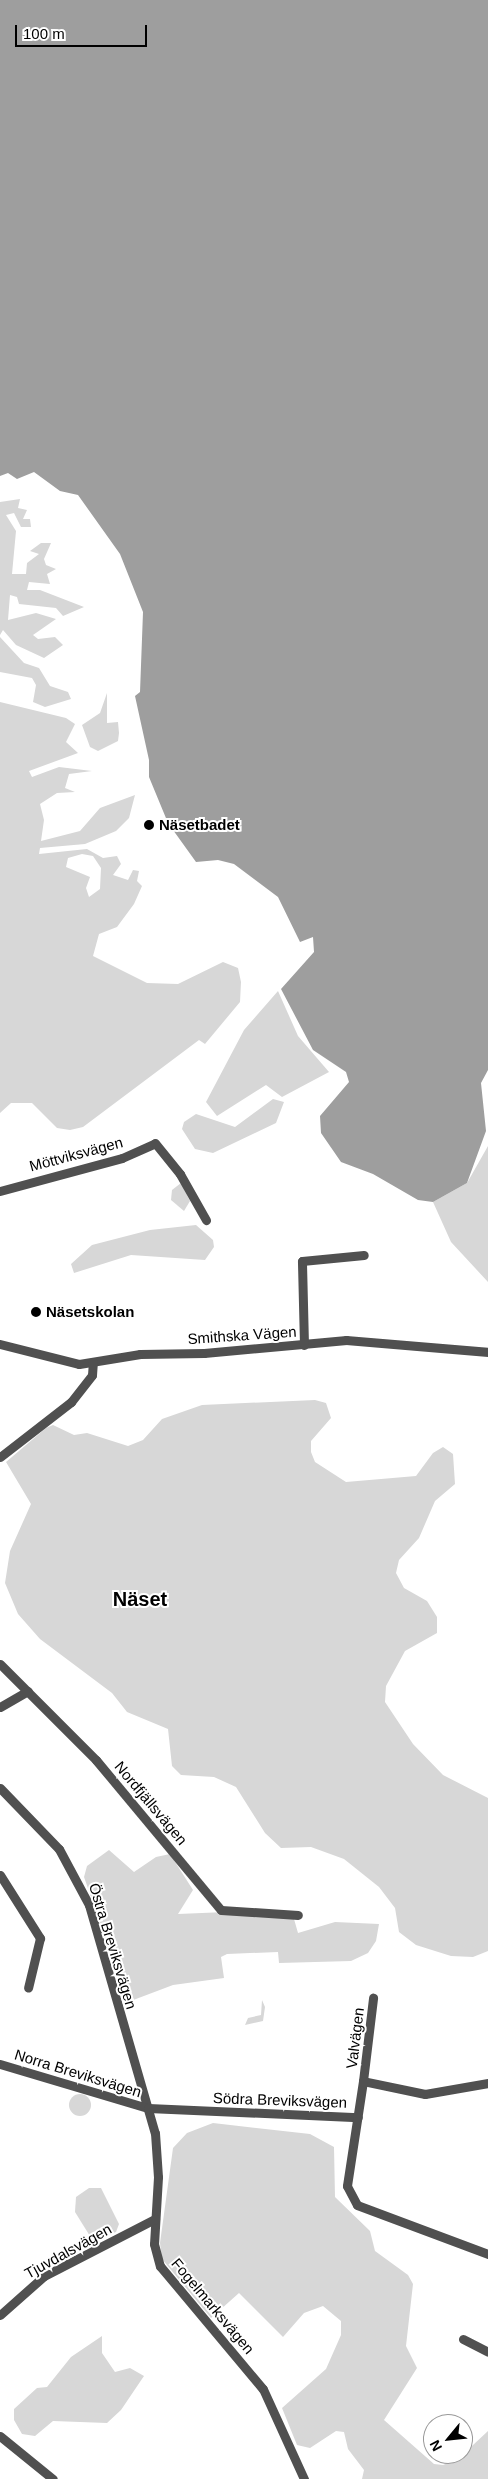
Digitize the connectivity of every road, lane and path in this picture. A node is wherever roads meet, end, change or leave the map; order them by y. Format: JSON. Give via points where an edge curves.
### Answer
{"nodes":[{"id":1,"x":0,"y":1191,"type":"edge"},
{"id":2,"x":206,"y":1220,"type":"dead end"},
{"id":3,"x":364,"y":1255,"type":"dead end"},
{"id":4,"x":0,"y":1344,"type":"edge"},
{"id":5,"x":304,"y":1345,"type":"junction"},
{"id":6,"x":488,"y":1352,"type":"edge"},
{"id":7,"x":93,"y":1362,"type":"junction"},
{"id":8,"x":0,"y":1457,"type":"edge"},
{"id":9,"x":0,"y":1664,"type":"edge"},
{"id":10,"x":28,"y":1692,"type":"junction"},
{"id":11,"x":0,"y":1707,"type":"edge"},
{"id":12,"x":0,"y":1788,"type":"edge"},
{"id":13,"x":0,"y":1875,"type":"edge"},
{"id":14,"x":298,"y":1915,"type":"dead end"},
{"id":15,"x":28,"y":1988,"type":"dead end"},
{"id":16,"x":373,"y":1998,"type":"dead end"},
{"id":17,"x":0,"y":2064,"type":"edge"},
{"id":18,"x":363,"y":2081,"type":"junction"},
{"id":19,"x":488,"y":2083,"type":"edge"},
{"id":20,"x":148,"y":2108,"type":"junction"},
{"id":21,"x":358,"y":2117,"type":"junction"},
{"id":22,"x":155,"y":2219,"type":"junction"},
{"id":23,"x":488,"y":2254,"type":"edge"},
{"id":24,"x":0,"y":2315,"type":"edge"},
{"id":25,"x":462,"y":2339,"type":"dead end"},
{"id":26,"x":488,"y":2352,"type":"edge"},
{"id":27,"x":0,"y":2436,"type":"edge"},
{"id":28,"x":53,"y":2479,"type":"edge"},
{"id":29,"x":304,"y":2479,"type":"edge"}],
"edges":[{"from":1,"to":2,"type":"street","name":"Möttviksvägen","via":[[122,1158],[155,1143],[180,1174]]},
{"from":3,"to":5,"type":"street","via":[[302,1261]]},
{"from":4,"to":7,"type":"street","name":"Smithska Vägen","via":[[71,1363]]},
{"from":5,"to":6,"type":"street","name":"Smithska Vägen","via":[[377,1341]]},
{"from":5,"to":7,"type":"street","name":"Smithska Vägen","via":[[140,1354]]},
{"from":7,"to":8,"type":"street","via":[[92,1375],[71,1402]]},
{"from":9,"to":10,"type":"street","name":"Nordfjällsvägen"},
{"from":10,"to":11,"type":"street"},
{"from":10,"to":14,"type":"street","name":"Nordfjällsvägen","via":[[132,1801],[221,1910]]},
{"from":12,"to":20,"type":"street","name":"Östra Breviksvägen","via":[[59,1849],[81,1888]]},
{"from":13,"to":15,"type":"street","via":[[40,1938]]},
{"from":16,"to":18,"type":"street","name":"Valvägen"},
{"from":17,"to":20,"type":"street","name":"Norra Breviksvägen"},
{"from":18,"to":19,"type":"street","via":[[425,2094]]},
{"from":18,"to":21,"type":"street","name":"Valvägen"},
{"from":20,"to":21,"type":"street","name":"Södra Breviksvägen"},
{"from":20,"to":22,"type":"street","name":"Fogelmarksvägen","via":[[158,2160]]},
{"from":21,"to":23,"type":"street","name":"Södra Breviksvägen","via":[[347,2186],[352,2202]]},
{"from":22,"to":24,"type":"street","name":"Tjuvdalsvägen","via":[[44,2276]]},
{"from":22,"to":29,"type":"street","name":"Fogelmarksvägen","via":[[155,2251],[160,2266],[263,2389]]},
{"from":25,"to":26,"type":"street"},
{"from":27,"to":28,"type":"street"}]}
